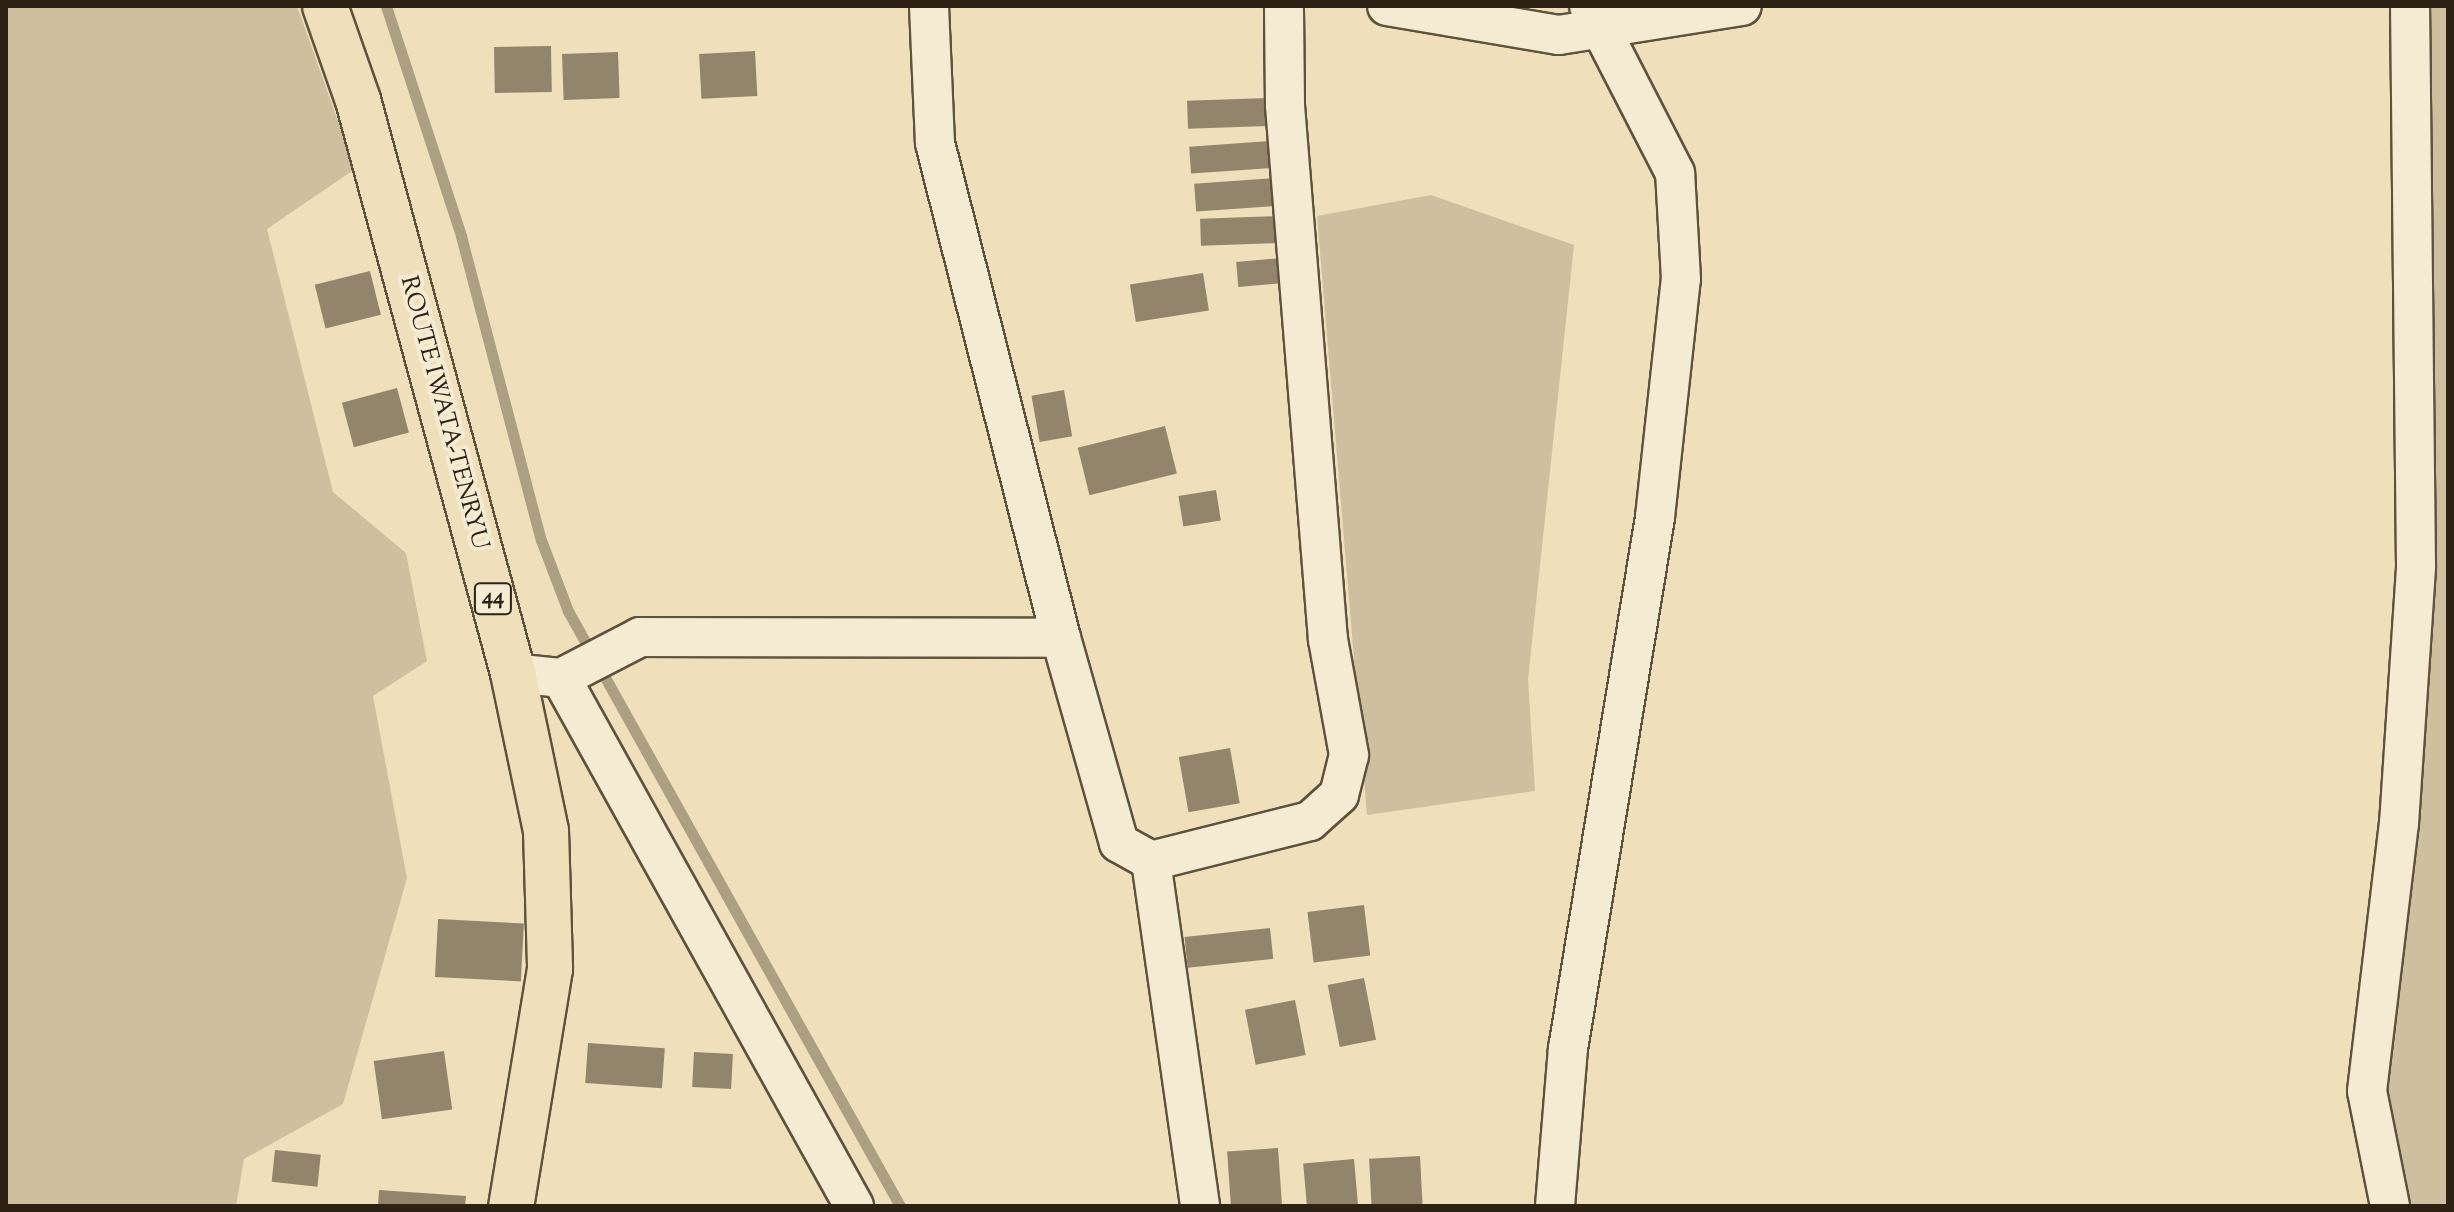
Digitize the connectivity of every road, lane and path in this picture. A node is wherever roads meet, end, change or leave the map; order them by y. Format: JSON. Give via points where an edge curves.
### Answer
{"nodes":[{"id":1,"x":325,"y":6,"type":"edge"},
{"id":2,"x":929,"y":6,"type":"edge"},
{"id":3,"x":1284,"y":6,"type":"edge"},
{"id":4,"x":1387,"y":6,"type":"edge"},
{"id":5,"x":1742,"y":6,"type":"edge"},
{"id":6,"x":2410,"y":6,"type":"edge"},
{"id":7,"x":1595,"y":18,"type":"edge"},
{"id":8,"x":1061,"y":638,"type":"junction"},
{"id":9,"x":513,"y":673,"type":"junction"},
{"id":10,"x":565,"y":675,"type":"junction"},
{"id":11,"x":1151,"y":861,"type":"junction"},
{"id":12,"x":511,"y":1206,"type":"edge"},
{"id":13,"x":854,"y":1206,"type":"edge"},
{"id":14,"x":1200,"y":1206,"type":"edge"},
{"id":15,"x":1555,"y":1206,"type":"edge"},
{"id":16,"x":2390,"y":1206,"type":"edge"}],
"edges":[{"from":1,"to":9,"type":"main road","name":"ROUTE IWATA-TENRYU","number":"44","via":[[358,100]]},
{"from":2,"to":8,"type":"street","via":[[935,143]]},
{"from":3,"to":11,"type":"street","via":[[1285,105],[1328,640],[1349,755],[1339,795],[1310,821]]},
{"from":4,"to":7,"type":"street","via":[[1559,35]]},
{"from":5,"to":7,"type":"street"},
{"from":6,"to":16,"type":"street","via":[[2416,566],[2399,824],[2367,1091]]},
{"from":7,"to":15,"type":"street","via":[[1675,173],[1681,279],[1653,532],[1568,1049]]},
{"from":8,"to":10,"type":"street","via":[[640,637]]},
{"from":8,"to":11,"type":"street","via":[[1119,843]]},
{"from":9,"to":10,"type":"street"},
{"from":9,"to":12,"type":"main road","name":"ROUTE IWATA-TENRYU","number":"44","via":[[546,831],[550,969]]},
{"from":10,"to":13,"type":"street"},
{"from":11,"to":14,"type":"street"}]}
